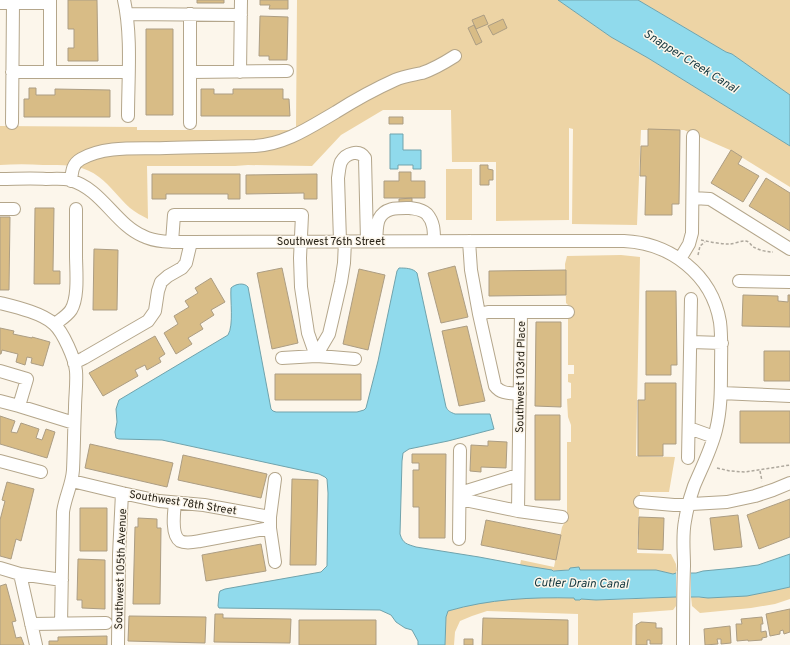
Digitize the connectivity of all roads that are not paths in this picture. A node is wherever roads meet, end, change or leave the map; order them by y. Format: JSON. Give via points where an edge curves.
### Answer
{"nodes":[{"id":1,"x":124,"y":0,"type":"edge"},
{"id":2,"x":241,"y":0,"type":"edge"},
{"id":3,"x":50,"y":1,"type":"edge"},
{"id":4,"x":0,"y":3,"type":"edge"},
{"id":5,"x":12,"y":3,"type":"junction"},
{"id":6,"x":127,"y":14,"type":"junction"},
{"id":7,"x":190,"y":14,"type":"junction"},
{"id":8,"x":241,"y":15,"type":"junction"},
{"id":9,"x":454,"y":56,"type":"dead end"},
{"id":10,"x":12,"y":72,"type":"junction"},
{"id":11,"x":50,"y":72,"type":"junction"},
{"id":12,"x":128,"y":72,"type":"junction"},
{"id":13,"x":190,"y":72,"type":"junction"},
{"id":14,"x":240,"y":72,"type":"junction"},
{"id":15,"x":287,"y":72,"type":"dead end"},
{"id":16,"x":128,"y":116,"type":"dead end"},
{"id":17,"x":12,"y":123,"type":"dead end"},
{"id":18,"x":190,"y":123,"type":"dead end"},
{"id":19,"x":693,"y":136,"type":"dead end"},
{"id":20,"x":0,"y":179,"type":"edge"},
{"id":21,"x":71,"y":181,"type":"junction"},
{"id":22,"x":693,"y":198,"type":"junction"},
{"id":23,"x":0,"y":209,"type":"edge"},
{"id":24,"x":14,"y":209,"type":"dead end"},
{"id":25,"x":76,"y":209,"type":"dead end"},
{"id":26,"x":367,"y":215,"type":"junction"},
{"id":27,"x":380,"y":217,"type":"junction"},
{"id":28,"x":343,"y":241,"type":"junction"},
{"id":29,"x":372,"y":241,"type":"junction"},
{"id":30,"x":434,"y":241,"type":"junction"},
{"id":31,"x":469,"y":241,"type":"junction"},
{"id":32,"x":172,"y":242,"type":"junction"},
{"id":33,"x":191,"y":242,"type":"junction"},
{"id":34,"x":301,"y":242,"type":"junction"},
{"id":35,"x":790,"y":249,"type":"edge"},
{"id":36,"x":680,"y":259,"type":"junction"},
{"id":37,"x":739,"y":281,"type":"dead end"},
{"id":38,"x":790,"y":282,"type":"edge"},
{"id":39,"x":691,"y":299,"type":"dead end"},
{"id":40,"x":0,"y":304,"type":"edge"},
{"id":41,"x":521,"y":312,"type":"junction"},
{"id":42,"x":568,"y":312,"type":"dead end"},
{"id":43,"x":478,"y":314,"type":"junction"},
{"id":44,"x":55,"y":324,"type":"junction"},
{"id":45,"x":691,"y":342,"type":"junction"},
{"id":46,"x":722,"y":343,"type":"junction"},
{"id":47,"x":316,"y":356,"type":"junction"},
{"id":48,"x":282,"y":358,"type":"dead end"},
{"id":49,"x":355,"y":359,"type":"dead end"},
{"id":50,"x":74,"y":363,"type":"junction"},
{"id":51,"x":0,"y":371,"type":"edge"},
{"id":52,"x":721,"y":393,"type":"junction"},
{"id":53,"x":520,"y":394,"type":"junction"},
{"id":54,"x":790,"y":396,"type":"edge"},
{"id":55,"x":0,"y":401,"type":"edge"},
{"id":56,"x":19,"y":406,"type":"junction"},
{"id":57,"x":74,"y":422,"type":"junction"},
{"id":58,"x":689,"y":428,"type":"junction"},
{"id":59,"x":714,"y":437,"type":"junction"},
{"id":60,"x":460,"y":450,"type":"dead end"},
{"id":61,"x":688,"y":458,"type":"dead end"},
{"id":62,"x":0,"y":461,"type":"edge"},
{"id":63,"x":41,"y":472,"type":"dead end"},
{"id":64,"x":518,"y":475,"type":"junction"},
{"id":65,"x":275,"y":479,"type":"dead end"},
{"id":66,"x":72,"y":480,"type":"junction"},
{"id":67,"x":790,"y":483,"type":"edge"},
{"id":68,"x":122,"y":493,"type":"junction"},
{"id":69,"x":460,"y":496,"type":"junction"},
{"id":70,"x":640,"y":502,"type":"dead end"},
{"id":71,"x":175,"y":503,"type":"junction"},
{"id":72,"x":689,"y":505,"type":"junction"},
{"id":73,"x":518,"y":511,"type":"junction"},
{"id":74,"x":562,"y":517,"type":"dead end"},
{"id":75,"x":270,"y":522,"type":"junction"},
{"id":76,"x":459,"y":539,"type":"dead end"},
{"id":77,"x":275,"y":562,"type":"dead end"},
{"id":78,"x":0,"y":568,"type":"edge"},
{"id":79,"x":20,"y":574,"type":"junction"},
{"id":80,"x":62,"y":580,"type":"junction"},
{"id":81,"x":31,"y":624,"type":"junction"},
{"id":82,"x":61,"y":624,"type":"junction"},
{"id":83,"x":106,"y":624,"type":"dead end"},
{"id":84,"x":36,"y":645,"type":"edge"},
{"id":85,"x":118,"y":645,"type":"edge"},
{"id":86,"x":683,"y":645,"type":"edge"}],
"edges":[{"from":1,"to":6,"type":"street"},
{"from":2,"to":8,"type":"street"},
{"from":3,"to":5,"type":"street"},
{"from":3,"to":11,"type":"street"},
{"from":4,"to":5,"type":"street"},
{"from":5,"to":10,"type":"street"},
{"from":6,"to":7,"type":"street"},
{"from":6,"to":12,"type":"street"},
{"from":7,"to":8,"type":"street"},
{"from":7,"to":13,"type":"street"},
{"from":8,"to":14,"type":"street"},
{"from":9,"to":21,"type":"street","via":[[440,65],[397,79],[363,95],[307,129],[279,142],[266,146],[109,150],[80,160],[74,165]]},
{"from":10,"to":11,"type":"street"},
{"from":10,"to":17,"type":"street"},
{"from":11,"to":12,"type":"street"},
{"from":12,"to":16,"type":"street"},
{"from":13,"to":14,"type":"street"},
{"from":13,"to":18,"type":"street"},
{"from":14,"to":15,"type":"street"},
{"from":19,"to":22,"type":"street"},
{"from":20,"to":21,"type":"street","name":"Southwest 76th Street"},
{"from":21,"to":32,"type":"street","name":"Southwest 76th Street","via":[[96,195],[138,234]]},
{"from":22,"to":35,"type":"street","via":[[710,199]]},
{"from":22,"to":36,"type":"street","via":[[691,238]]},
{"from":23,"to":24,"type":"street"},
{"from":25,"to":44,"type":"street","via":[[74,303],[66,316]]},
{"from":26,"to":27,"type":"street"},
{"from":26,"to":28,"type":"street","via":[[365,158],[355,152],[344,157],[339,169]]},
{"from":26,"to":29,"type":"street"},
{"from":27,"to":29,"type":"street"},
{"from":27,"to":30,"type":"street","via":[[394,208],[422,210],[433,223]]},
{"from":28,"to":29,"type":"street","name":"Southwest 76th Street"},
{"from":28,"to":34,"type":"street","name":"Southwest 76th Street"},
{"from":28,"to":47,"type":"street","via":[[344,263],[333,317],[329,334]]},
{"from":29,"to":30,"type":"street","name":"Southwest 76th Street"},
{"from":30,"to":31,"type":"street","name":"Southwest 76th Street"},
{"from":31,"to":36,"type":"street","name":"Southwest 76th Street","via":[[629,241],[657,247]]},
{"from":31,"to":43,"type":"street"},
{"from":32,"to":33,"type":"street","name":"Southwest 76th Street"},
{"from":32,"to":34,"type":"street","via":[[174,216],[302,215]]},
{"from":33,"to":34,"type":"street","name":"Southwest 76th Street"},
{"from":33,"to":50,"type":"street","via":[[186,263],[161,282],[155,311],[148,321]]},
{"from":34,"to":47,"type":"street","via":[[300,287],[308,333]]},
{"from":36,"to":46,"type":"street","name":"Southwest 76th Street","via":[[701,279],[712,297],[719,316]]},
{"from":37,"to":38,"type":"street"},
{"from":39,"to":45,"type":"street"},
{"from":40,"to":44,"type":"street","via":[[31,312]]},
{"from":41,"to":42,"type":"street"},
{"from":41,"to":43,"type":"street","name":"Southwest 103rd Place"},
{"from":41,"to":53,"type":"street","name":"Southwest 103rd Place"},
{"from":43,"to":53,"type":"street","via":[[495,386],[505,393]]},
{"from":44,"to":50,"type":"street"},
{"from":45,"to":46,"type":"street"},
{"from":45,"to":58,"type":"street"},
{"from":46,"to":52,"type":"street","name":"Southwest 76th Street"},
{"from":47,"to":48,"type":"street"},
{"from":47,"to":49,"type":"street"},
{"from":50,"to":57,"type":"street"},
{"from":51,"to":56,"type":"street","via":[[27,379]]},
{"from":52,"to":54,"type":"street"},
{"from":52,"to":59,"type":"street","name":"Southwest 76th Street"},
{"from":53,"to":64,"type":"street","name":"Southwest 103rd Place"},
{"from":55,"to":56,"type":"street"},
{"from":56,"to":57,"type":"street"},
{"from":57,"to":66,"type":"street"},
{"from":58,"to":59,"type":"street"},
{"from":58,"to":61,"type":"street"},
{"from":59,"to":72,"type":"street","name":"Southwest 76th Street"},
{"from":60,"to":69,"type":"street"},
{"from":62,"to":63,"type":"street"},
{"from":64,"to":69,"type":"street"},
{"from":64,"to":73,"type":"street","name":"Southwest 103rd Place"},
{"from":65,"to":75,"type":"street"},
{"from":66,"to":68,"type":"street","name":"Southwest 78th Street"},
{"from":66,"to":80,"type":"street","via":[[63,512]]},
{"from":67,"to":72,"type":"street","via":[[744,499]]},
{"from":68,"to":71,"type":"street","name":"Southwest 78th Street"},
{"from":68,"to":85,"type":"street","name":"Southwest 105th Avenue"},
{"from":69,"to":73,"type":"street"},
{"from":69,"to":76,"type":"street"},
{"from":70,"to":72,"type":"street"},
{"from":71,"to":75,"type":"street","name":"Southwest 78th Street","via":[[204,505]]},
{"from":71,"to":75,"type":"street","via":[[174,531],[182,542],[200,541]]},
{"from":72,"to":86,"type":"street","name":"Southwest 76th Street","via":[[684,530]]},
{"from":73,"to":74,"type":"street"},
{"from":75,"to":77,"type":"street"},
{"from":78,"to":79,"type":"street"},
{"from":79,"to":80,"type":"street"},
{"from":79,"to":81,"type":"street"},
{"from":80,"to":82,"type":"street"},
{"from":81,"to":82,"type":"street"},
{"from":81,"to":84,"type":"street"},
{"from":82,"to":83,"type":"street"}]}
